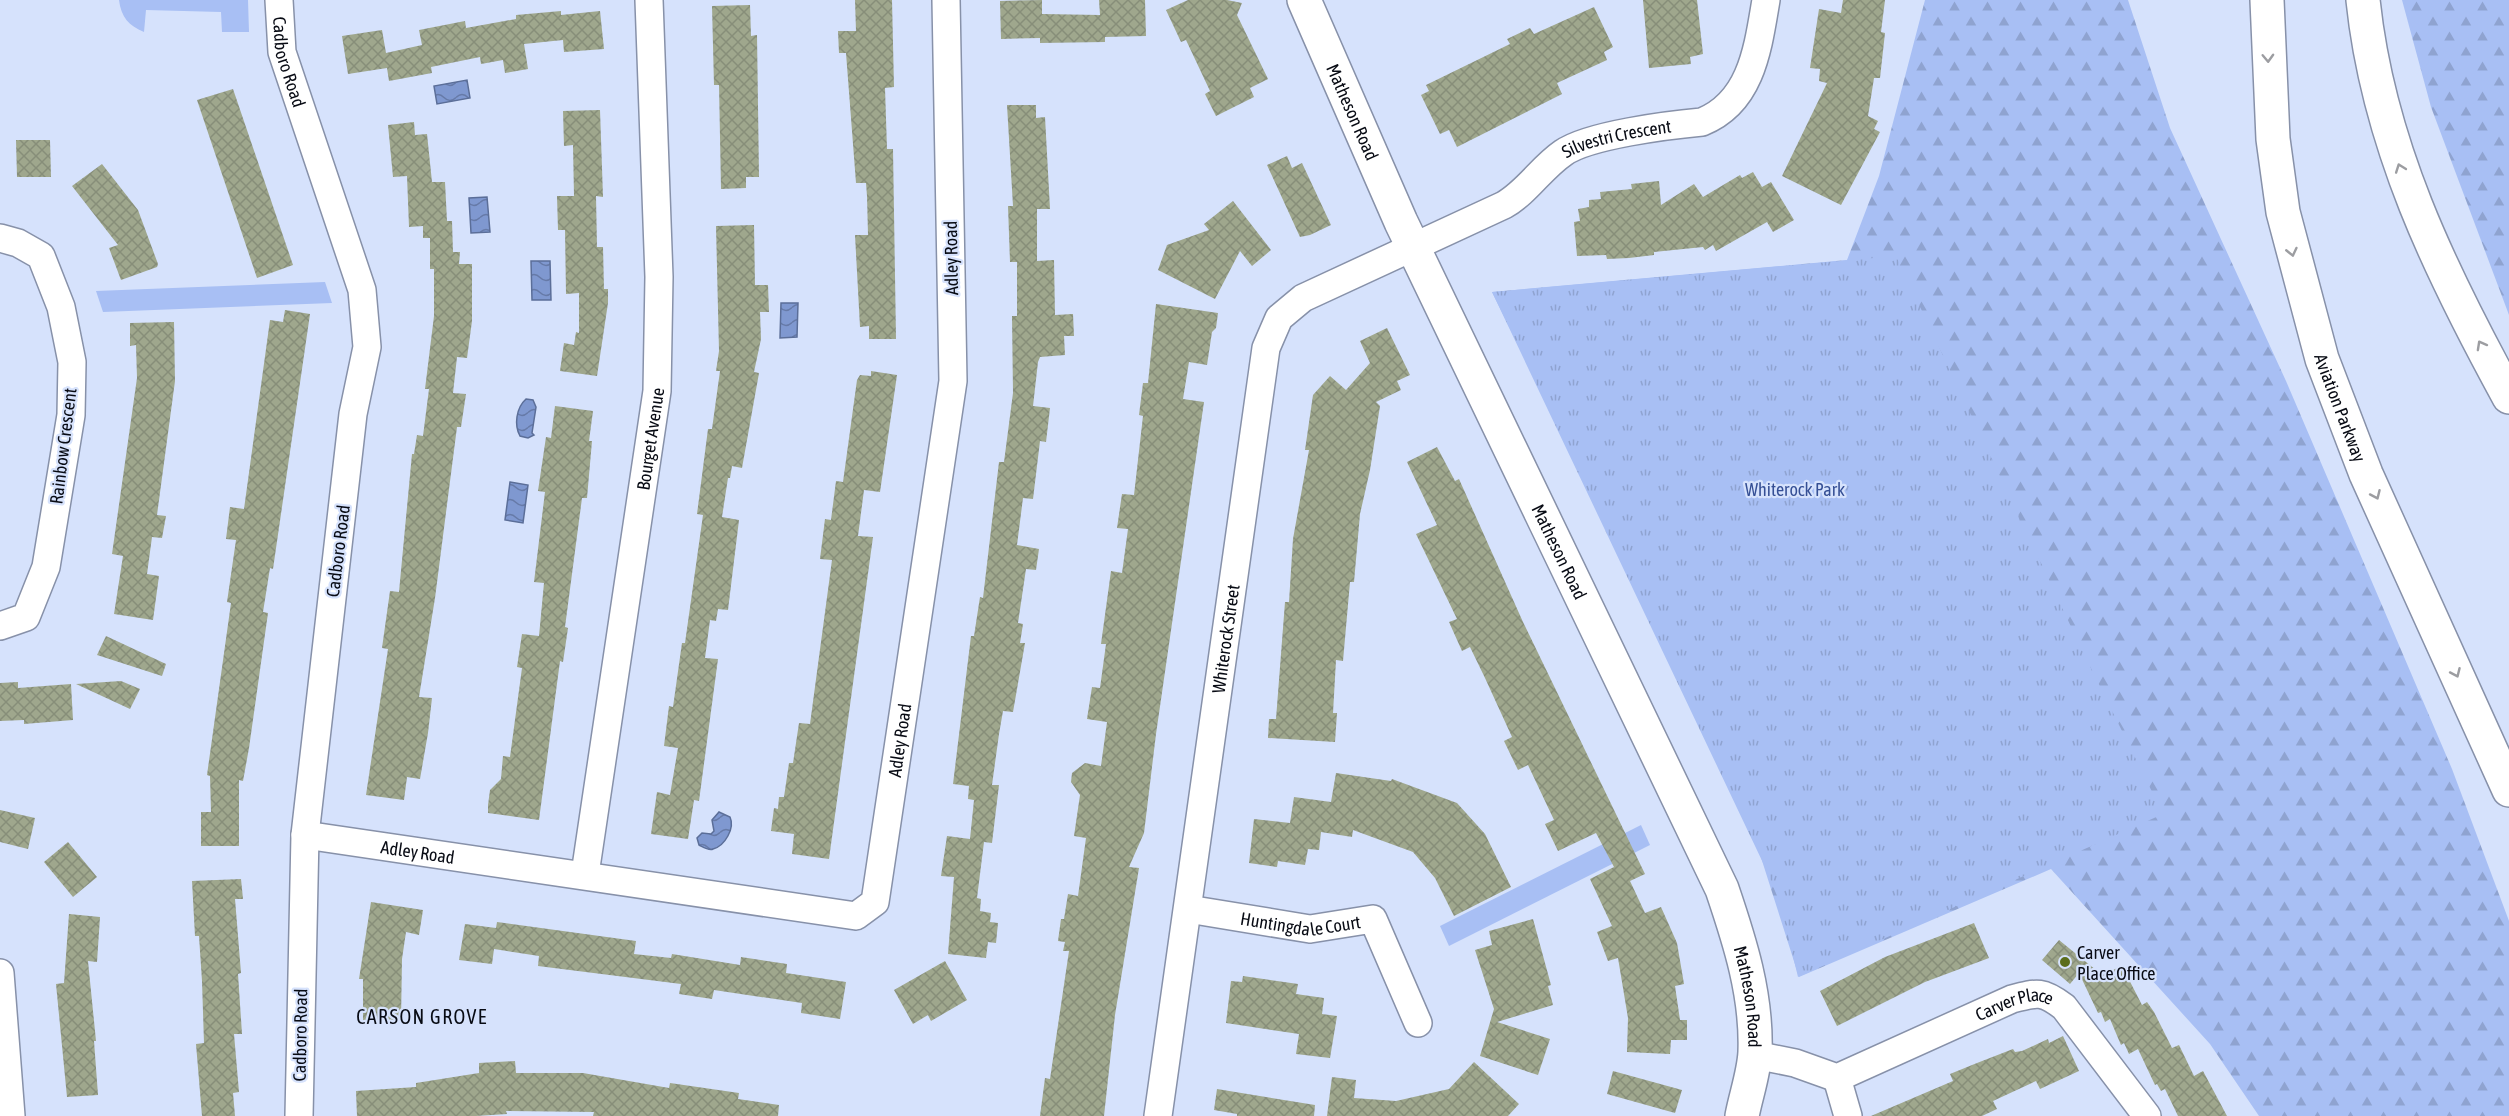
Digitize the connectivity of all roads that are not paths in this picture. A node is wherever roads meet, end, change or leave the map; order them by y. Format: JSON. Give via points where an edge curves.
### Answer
{"nodes":[{"id":1,"x":279,"y":0,"type":"edge"},
{"id":2,"x":649,"y":0,"type":"edge"},
{"id":3,"x":946,"y":0,"type":"edge"},
{"id":4,"x":1304,"y":0,"type":"edge"},
{"id":5,"x":1766,"y":0,"type":"edge"},
{"id":6,"x":2267,"y":0,"type":"edge"},
{"id":7,"x":2363,"y":0,"type":"edge"},
{"id":8,"x":0,"y":238,"type":"edge"},
{"id":9,"x":1414,"y":245,"type":"junction"},
{"id":10,"x":2509,"y":397,"type":"edge"},
{"id":11,"x":0,"y":626,"type":"edge"},
{"id":12,"x":2509,"y":790,"type":"edge"},
{"id":13,"x":305,"y":835,"type":"junction"},
{"id":14,"x":585,"y":874,"type":"junction"},
{"id":15,"x":1188,"y":909,"type":"junction"},
{"id":16,"x":0,"y":973,"type":"edge"},
{"id":17,"x":1418,"y":1023,"type":"dead end"},
{"id":18,"x":1755,"y":1055,"type":"junction"},
{"id":19,"x":1837,"y":1078,"type":"junction"},
{"id":20,"x":11,"y":1116,"type":"edge"},
{"id":21,"x":299,"y":1116,"type":"edge"},
{"id":22,"x":1158,"y":1116,"type":"edge"},
{"id":23,"x":1742,"y":1116,"type":"edge"},
{"id":24,"x":1848,"y":1116,"type":"edge"},
{"id":25,"x":2147,"y":1116,"type":"edge"}],
"edges":[{"from":1,"to":13,"type":"street","name":"Cadboro Road","via":[[282,52],[362,290],[367,347],[353,414]]},
{"from":2,"to":14,"type":"street","name":"Bourget Avenue","via":[[659,277],[657,391]]},
{"from":3,"to":14,"type":"street","name":"Adley Road","via":[[953,381],[875,902],[856,916]]},
{"from":4,"to":9,"type":"main road","name":"Matheson Road"},
{"from":5,"to":9,"type":"street","name":"Silvestri Crescent","via":[[1756,56],[1744,85],[1715,117],[1584,143],[1565,152],[1510,201]]},
{"from":6,"to":12,"type":"main road","name":"Aviation Parkway","one_way":true,"via":[[2273,139],[2283,212],[2322,359],[2366,474]]},
{"from":10,"to":7,"type":"main road","one_way":true,"via":[[2448,284],[2406,183],[2385,119]]},
{"from":8,"to":11,"type":"street","name":"Rainbow Crescent","via":[[41,256],[62,307],[72,362],[71,415],[46,567],[26,617]]},
{"from":9,"to":15,"type":"street","name":"Whiterock Street","via":[[1303,298],[1279,318],[1266,348]]},
{"from":9,"to":18,"type":"main road","name":"Matheson Road","via":[[1722,889],[1746,962]]},
{"from":13,"to":14,"type":"street","name":"Adley Road"},
{"from":13,"to":21,"type":"street","name":"Cadboro Road"},
{"from":15,"to":17,"type":"street","name":"Huntingdale Court","via":[[1310,928],[1373,919]]},
{"from":15,"to":22,"type":"street","name":"Whiterock Street"},
{"from":16,"to":20,"type":"street"},
{"from":18,"to":19,"type":"street","via":[[1795,1063]]},
{"from":18,"to":23,"type":"main road","name":"Matheson Road"},
{"from":19,"to":24,"type":"street"},
{"from":19,"to":25,"type":"street","name":"Carver Place","via":[[2012,999],[2032,993],[2047,994],[2064,1007]]}]}
